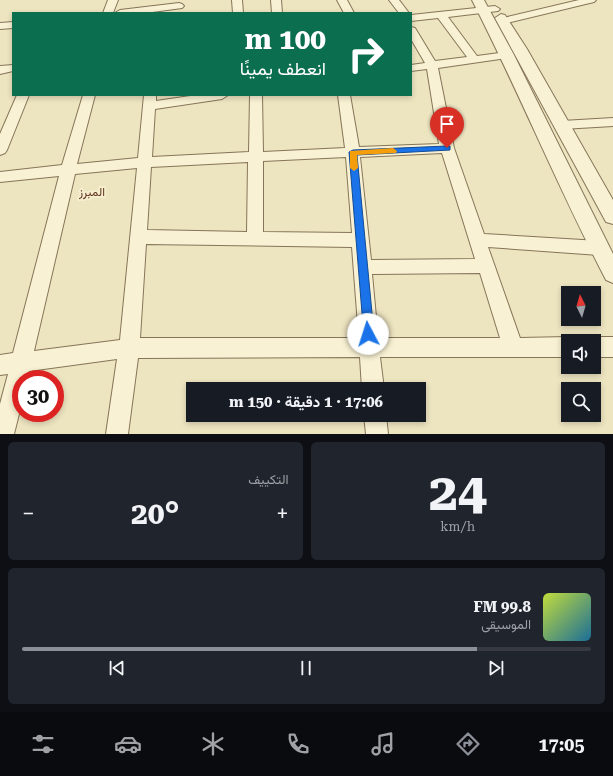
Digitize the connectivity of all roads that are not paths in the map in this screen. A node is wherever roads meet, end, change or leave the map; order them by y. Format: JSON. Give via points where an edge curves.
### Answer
{"nodes":[{"id":1,"x":113,"y":0,"type":"edge"},
{"id":2,"x":237,"y":0,"type":"edge"},
{"id":3,"x":276,"y":0,"type":"edge"},
{"id":4,"x":342,"y":0,"type":"edge"},
{"id":5,"x":394,"y":0,"type":"edge"},
{"id":6,"x":591,"y":0,"type":"edge"},
{"id":7,"x":180,"y":6,"type":"edge"},
{"id":8,"x":489,"y":7,"type":"edge"},
{"id":9,"x":108,"y":12,"type":"edge"},
{"id":10,"x":129,"y":12,"type":"edge"},
{"id":11,"x":238,"y":12,"type":"edge"},
{"id":12,"x":278,"y":12,"type":"edge"},
{"id":13,"x":348,"y":12,"type":"edge"},
{"id":14,"x":403,"y":12,"type":"edge"},
{"id":15,"x":412,"y":13,"type":"edge"},
{"id":16,"x":441,"y":15,"type":"junction"},
{"id":17,"x":412,"y":18,"type":"edge"},
{"id":18,"x":12,"y":25,"type":"edge"},
{"id":19,"x":0,"y":26,"type":"edge"},
{"id":20,"x":412,"y":32,"type":"edge"},
{"id":21,"x":507,"y":55,"type":"junction"},
{"id":22,"x":474,"y":59,"type":"junction"},
{"id":23,"x":12,"y":62,"type":"edge"},
{"id":24,"x":0,"y":63,"type":"edge"},
{"id":25,"x":432,"y":65,"type":"junction"},
{"id":26,"x":12,"y":68,"type":"edge"},
{"id":27,"x":412,"y":68,"type":"edge"},
{"id":28,"x":0,"y":70,"type":"edge"},
{"id":29,"x":23,"y":96,"type":"edge"},
{"id":30,"x":89,"y":96,"type":"edge"},
{"id":31,"x":203,"y":96,"type":"edge"},
{"id":32,"x":256,"y":96,"type":"edge"},
{"id":33,"x":344,"y":96,"type":"edge"},
{"id":34,"x":150,"y":100,"type":"edge"},
{"id":35,"x":613,"y":122,"type":"edge"},
{"id":36,"x":562,"y":126,"type":"junction"},
{"id":37,"x":447,"y":148,"type":"junction"},
{"id":38,"x":0,"y":150,"type":"edge"},
{"id":39,"x":353,"y":152,"type":"junction"},
{"id":40,"x":257,"y":157,"type":"junction"},
{"id":41,"x":144,"y":162,"type":"junction"},
{"id":42,"x":67,"y":170,"type":"junction"},
{"id":43,"x":0,"y":177,"type":"edge"},
{"id":44,"x":613,"y":217,"type":"edge"},
{"id":45,"x":138,"y":237,"type":"junction"},
{"id":46,"x":255,"y":238,"type":"junction"},
{"id":47,"x":360,"y":240,"type":"junction"},
{"id":48,"x":478,"y":240,"type":"junction"},
{"id":49,"x":599,"y":248,"type":"junction"},
{"id":50,"x":486,"y":266,"type":"junction"},
{"id":51,"x":362,"y":267,"type":"junction"},
{"id":52,"x":613,"y":274,"type":"edge"},
{"id":53,"x":370,"y":347,"type":"junction"},
{"id":54,"x":513,"y":347,"type":"junction"},
{"id":55,"x":561,"y":347,"type":"edge"},
{"id":56,"x":601,"y":347,"type":"edge"},
{"id":57,"x":613,"y":347,"type":"edge"},
{"id":58,"x":128,"y":348,"type":"junction"},
{"id":59,"x":22,"y":362,"type":"junction"},
{"id":60,"x":0,"y":365,"type":"edge"},
{"id":61,"x":372,"y":382,"type":"edge"},
{"id":62,"x":376,"y":422,"type":"edge"},
{"id":63,"x":3,"y":434,"type":"edge"},
{"id":64,"x":118,"y":434,"type":"edge"},
{"id":65,"x":377,"y":434,"type":"edge"}],
"edges":[{"from":1,"to":9,"type":"street"},
{"from":2,"to":11,"type":"street"},
{"from":3,"to":12,"type":"street"},
{"from":4,"to":13,"type":"street"},
{"from":5,"to":14,"type":"street"},
{"from":6,"to":8,"type":"street"},
{"from":7,"to":10,"type":"street"},
{"from":8,"to":15,"type":"street"},
{"from":8,"to":16,"type":"street"},
{"from":8,"to":21,"type":"street"},
{"from":8,"to":36,"type":"street"},
{"from":16,"to":17,"type":"street"},
{"from":16,"to":22,"type":"street"},
{"from":18,"to":19,"type":"street"},
{"from":20,"to":25,"type":"street"},
{"from":21,"to":22,"type":"street"},
{"from":21,"to":49,"type":"street"},
{"from":22,"to":25,"type":"street"},
{"from":23,"to":24,"type":"street"},
{"from":25,"to":27,"type":"street"},
{"from":25,"to":37,"type":"street"},
{"from":26,"to":28,"type":"street"},
{"from":29,"to":38,"type":"street"},
{"from":30,"to":42,"type":"street"},
{"from":31,"to":34,"type":"street"},
{"from":32,"to":40,"type":"street"},
{"from":33,"to":39,"type":"street"},
{"from":34,"to":41,"type":"street"},
{"from":35,"to":36,"type":"street"},
{"from":36,"to":44,"type":"street"},
{"from":37,"to":39,"type":"street"},
{"from":37,"to":48,"type":"street"},
{"from":39,"to":40,"type":"street"},
{"from":39,"to":47,"type":"street"},
{"from":40,"to":41,"type":"street"},
{"from":40,"to":46,"type":"street"},
{"from":41,"to":42,"type":"street"},
{"from":41,"to":45,"type":"street"},
{"from":42,"to":43,"type":"street"},
{"from":42,"to":59,"type":"street"},
{"from":45,"to":46,"type":"street"},
{"from":45,"to":58,"type":"street"},
{"from":46,"to":47,"type":"street"},
{"from":47,"to":51,"type":"street"},
{"from":48,"to":49,"type":"street"},
{"from":48,"to":50,"type":"street"},
{"from":49,"to":52,"type":"street"},
{"from":50,"to":51,"type":"street"},
{"from":50,"to":54,"type":"street"},
{"from":51,"to":53,"type":"street"},
{"from":53,"to":54,"type":"street"},
{"from":53,"to":58,"type":"street"},
{"from":53,"to":61,"type":"street"},
{"from":54,"to":55,"type":"street"},
{"from":56,"to":57,"type":"street"},
{"from":58,"to":59,"type":"street"},
{"from":58,"to":64,"type":"street"},
{"from":59,"to":60,"type":"street"},
{"from":59,"to":63,"type":"street"},
{"from":62,"to":65,"type":"street"}]}
